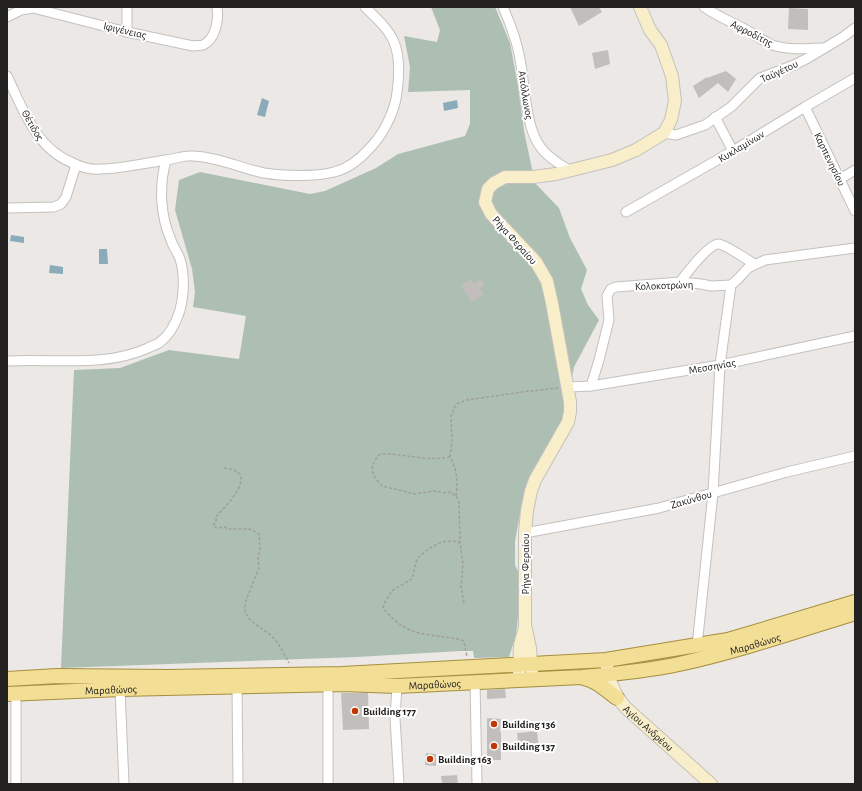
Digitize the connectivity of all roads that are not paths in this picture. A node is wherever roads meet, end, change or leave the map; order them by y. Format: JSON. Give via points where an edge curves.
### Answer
{"nodes":[{"id":1,"x":127,"y":7,"type":"edge"},
{"id":2,"x":217,"y":7,"type":"edge"},
{"id":3,"x":365,"y":7,"type":"edge"},
{"id":4,"x":503,"y":7,"type":"edge"},
{"id":5,"x":640,"y":7,"type":"edge"},
{"id":6,"x":704,"y":7,"type":"edge"},
{"id":7,"x":7,"y":17,"type":"edge"},
{"id":8,"x":855,"y":28,"type":"edge"},
{"id":9,"x":127,"y":32,"type":"junction"},
{"id":10,"x":827,"y":47,"type":"junction"},
{"id":11,"x":7,"y":76,"type":"edge"},
{"id":12,"x":855,"y":78,"type":"edge"},
{"id":13,"x":805,"y":107,"type":"junction"},
{"id":14,"x":715,"y":117,"type":"junction"},
{"id":15,"x":664,"y":133,"type":"junction"},
{"id":16,"x":733,"y":151,"type":"junction"},
{"id":17,"x":166,"y":160,"type":"junction"},
{"id":18,"x":76,"y":165,"type":"junction"},
{"id":19,"x":569,"y":170,"type":"junction"},
{"id":20,"x":855,"y":170,"type":"edge"},
{"id":21,"x":840,"y":178,"type":"junction"},
{"id":22,"x":7,"y":208,"type":"edge"},
{"id":23,"x":855,"y":211,"type":"edge"},
{"id":24,"x":626,"y":212,"type":"dead end"},
{"id":25,"x":855,"y":248,"type":"edge"},
{"id":26,"x":755,"y":264,"type":"junction"},
{"id":27,"x":680,"y":282,"type":"junction"},
{"id":28,"x":731,"y":285,"type":"junction"},
{"id":29,"x":855,"y":336,"type":"edge"},
{"id":30,"x":7,"y":361,"type":"edge"},
{"id":31,"x":720,"y":365,"type":"junction"},
{"id":32,"x":591,"y":386,"type":"junction"},
{"id":33,"x":568,"y":387,"type":"junction"},
{"id":34,"x":855,"y":456,"type":"edge"},
{"id":35,"x":713,"y":493,"type":"junction"},
{"id":36,"x":525,"y":533,"type":"junction"},
{"id":37,"x":855,"y":602,"type":"edge"},
{"id":38,"x":855,"y":613,"type":"edge"},
{"id":39,"x":697,"y":646,"type":"junction"},
{"id":40,"x":606,"y":660,"type":"junction"},
{"id":41,"x":525,"y":664,"type":"junction"},
{"id":42,"x":607,"y":675,"type":"junction"},
{"id":43,"x":582,"y":677,"type":"junction"},
{"id":44,"x":7,"y":678,"type":"edge"},
{"id":45,"x":525,"y":679,"type":"junction"},
{"id":46,"x":475,"y":681,"type":"junction"},
{"id":47,"x":328,"y":685,"type":"junction"},
{"id":48,"x":397,"y":686,"type":"junction"},
{"id":49,"x":237,"y":687,"type":"junction"},
{"id":50,"x":120,"y":689,"type":"junction"},
{"id":51,"x":12,"y":694,"type":"edge"},
{"id":52,"x":617,"y":698,"type":"junction"},
{"id":53,"x":16,"y":784,"type":"edge"},
{"id":54,"x":124,"y":784,"type":"edge"},
{"id":55,"x":238,"y":784,"type":"edge"},
{"id":56,"x":328,"y":784,"type":"edge"},
{"id":57,"x":399,"y":784,"type":"edge"},
{"id":58,"x":477,"y":784,"type":"edge"},
{"id":59,"x":711,"y":784,"type":"edge"}],
"edges":[{"from":1,"to":9,"type":"street"},
{"from":2,"to":9,"type":"street","name":"Ιφιγένειας","via":[[215,28],[208,41],[202,45],[193,46]]},
{"from":3,"to":17,"type":"street","name":"Θέτιδος","via":[[387,30],[394,42],[398,59],[398,80],[390,118],[374,144],[363,155],[334,172],[302,176],[264,173],[224,161],[192,156]]},
{"from":4,"to":19,"type":"street","name":"Απόλλωνος","via":[[520,58],[529,121],[539,145],[554,161]]},
{"from":5,"to":15,"type":"street","via":[[650,30],[661,45],[672,76],[675,100],[671,120]]},
{"from":6,"to":10,"type":"street","name":"Αφροδίτης","via":[[771,44],[804,50]]},
{"from":7,"to":9,"type":"street","name":"Ιφιγένειας","via":[[21,10],[33,8]]},
{"from":8,"to":10,"type":"street","name":"Ταϋγέτου"},
{"from":10,"to":14,"type":"street","name":"Ταϋγέτου","via":[[794,65],[760,78],[732,107]]},
{"from":11,"to":18,"type":"street","name":"Θέτιδος","via":[[37,136],[48,149]]},
{"from":12,"to":13,"type":"street","name":"Κυκλαμίνων"},
{"from":13,"to":16,"type":"street","name":"Κυκλαμίνων"},
{"from":13,"to":21,"type":"street","name":"Καρπενησίου"},
{"from":14,"to":15,"type":"street","name":"Ταϋγέτου","via":[[705,125],[690,131],[676,135]]},
{"from":14,"to":16,"type":"street"},
{"from":15,"to":19,"type":"street","name":"Ρήγα Φεραίου","via":[[636,150],[612,160]]},
{"from":16,"to":24,"type":"street","name":"Κυκλαμίνων"},
{"from":17,"to":18,"type":"street","name":"Θέτιδος","via":[[98,170]]},
{"from":17,"to":30,"type":"street","via":[[161,195],[170,240],[180,257],[183,281],[178,318],[170,332],[159,343],[133,355],[103,360]]},
{"from":18,"to":22,"type":"street","via":[[66,198],[61,204],[54,207]]},
{"from":19,"to":33,"type":"street","name":"Ρήγα Φεραίου","via":[[533,177],[505,177],[488,190],[485,202],[491,214],[536,262],[547,281]]},
{"from":20,"to":21,"type":"street"},
{"from":21,"to":23,"type":"street","name":"Καρπενησίου"},
{"from":25,"to":26,"type":"street","via":[[765,260]]},
{"from":26,"to":27,"type":"street","via":[[718,244],[702,256]]},
{"from":26,"to":28,"type":"street"},
{"from":27,"to":28,"type":"street","name":"Κολοκοτρώνη","via":[[711,286]]},
{"from":27,"to":32,"type":"street","name":"Κολοκοτρώνη","via":[[611,289],[607,296],[609,320]]},
{"from":28,"to":31,"type":"street"},
{"from":29,"to":31,"type":"street","name":"Μεσσηνίας"},
{"from":31,"to":32,"type":"street","name":"Μεσσηνίας"},
{"from":31,"to":35,"type":"street"},
{"from":32,"to":33,"type":"street","name":"Μεσσηνίας"},
{"from":33,"to":36,"type":"street","name":"Ρήγα Φεραίου","via":[[568,422],[531,491]]},
{"from":34,"to":35,"type":"street","name":"Ζακύνθου"},
{"from":35,"to":36,"type":"street","name":"Ζακύνθου","via":[[659,508]]},
{"from":35,"to":39,"type":"street"},
{"from":36,"to":41,"type":"street","name":"Ρήγα Φεραίου","via":[[525,625],[520,645]]},
{"from":37,"to":39,"type":"main road","name":"Μαραθώνος","via":[[728,640]]},
{"from":38,"to":42,"type":"main road","name":"Μαραθώνος","via":[[694,660]]},
{"from":39,"to":40,"type":"main road","name":"Μαραθώνος"},
{"from":40,"to":41,"type":"main road","name":"Μαραθώνος"},
{"from":40,"to":42,"type":"street","name":"Αγίου Ανδρέου"},
{"from":41,"to":44,"type":"main road","name":"Μαραθώνος","via":[[342,674]]},
{"from":41,"to":45,"type":"street","name":"Ρήγα Φεραίου"},
{"from":42,"to":43,"type":"main road","name":"Μαραθώνος"},
{"from":42,"to":52,"type":"street","name":"Αγίου Ανδρέου"},
{"from":43,"to":45,"type":"main road","name":"Μαραθώνος"},
{"from":43,"to":52,"type":"main road"},
{"from":45,"to":46,"type":"main road","name":"Μαραθώνος"},
{"from":46,"to":48,"type":"main road","name":"Μαραθώνος"},
{"from":46,"to":58,"type":"street"},
{"from":47,"to":48,"type":"main road","name":"Μαραθώνος"},
{"from":47,"to":49,"type":"main road","name":"Μαραθώνος"},
{"from":47,"to":56,"type":"street"},
{"from":48,"to":57,"type":"street","via":[[394,718]]},
{"from":49,"to":50,"type":"main road","name":"Μαραθώνος"},
{"from":49,"to":55,"type":"street"},
{"from":50,"to":51,"type":"main road","name":"Μαραθώνος"},
{"from":50,"to":54,"type":"street"},
{"from":51,"to":53,"type":"street"},
{"from":52,"to":59,"type":"street","name":"Αγίου Ανδρέου"}]}
